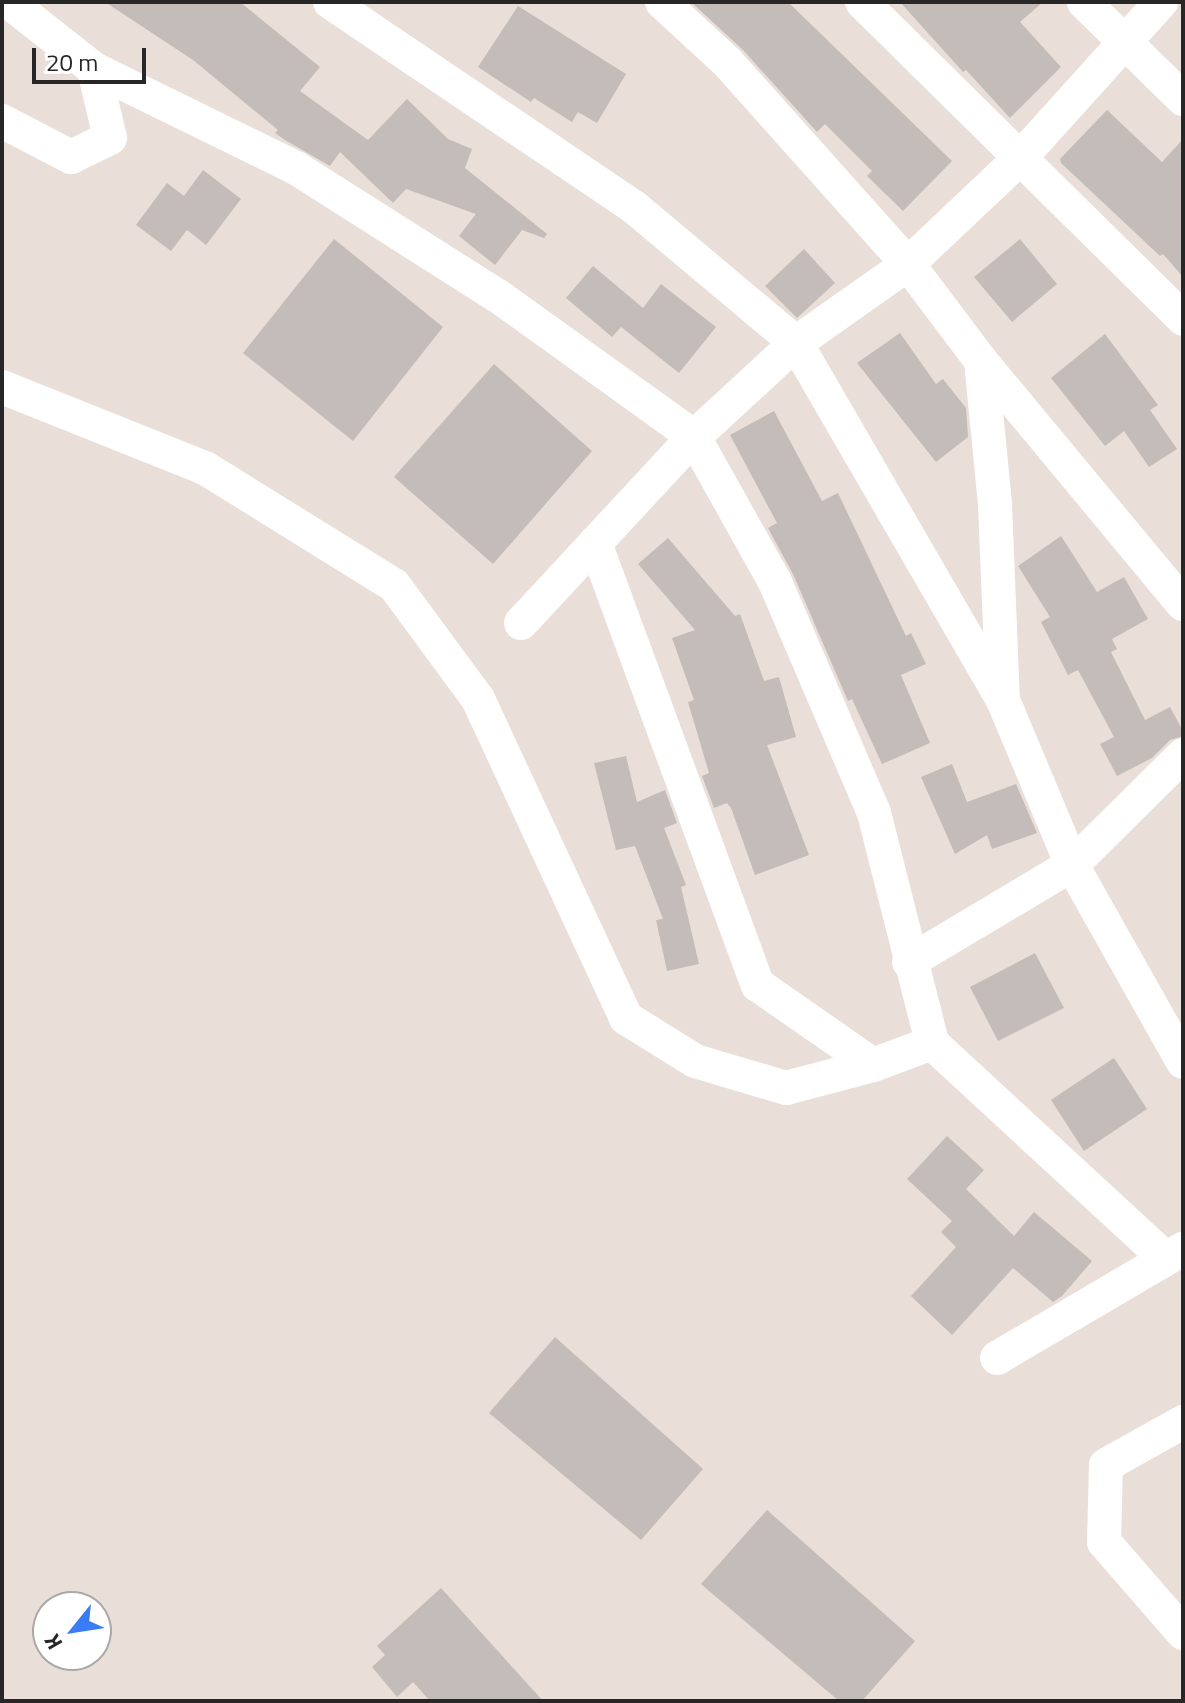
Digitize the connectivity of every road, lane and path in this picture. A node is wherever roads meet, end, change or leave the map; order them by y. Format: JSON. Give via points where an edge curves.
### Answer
{"nodes":[{"id":1,"x":9,"y":2,"type":"edge"},
{"id":2,"x":330,"y":2,"type":"edge"},
{"id":3,"x":662,"y":2,"type":"edge"},
{"id":4,"x":862,"y":2,"type":"edge"},
{"id":5,"x":1084,"y":2,"type":"edge"},
{"id":6,"x":1161,"y":2,"type":"edge"},
{"id":7,"x":1124,"y":41,"type":"junction"},
{"id":8,"x":94,"y":69,"type":"junction"},
{"id":9,"x":1183,"y":99,"type":"edge"},
{"id":10,"x":2,"y":121,"type":"edge"},
{"id":11,"x":1021,"y":157,"type":"junction"},
{"id":12,"x":908,"y":264,"type":"junction"},
{"id":13,"x":1183,"y":319,"type":"edge"},
{"id":14,"x":796,"y":343,"type":"junction"},
{"id":15,"x":981,"y":361,"type":"junction"},
{"id":16,"x":2,"y":387,"type":"edge"},
{"id":17,"x":694,"y":437,"type":"junction"},
{"id":18,"x":595,"y":543,"type":"junction"},
{"id":19,"x":1183,"y":604,"type":"edge"},
{"id":20,"x":521,"y":623,"type":"dead end"},
{"id":21,"x":1003,"y":700,"type":"junction"},
{"id":22,"x":1183,"y":755,"type":"edge"},
{"id":23,"x":1072,"y":865,"type":"junction"},
{"id":24,"x":909,"y":962,"type":"junction"},
{"id":25,"x":932,"y":1043,"type":"junction"},
{"id":26,"x":1183,"y":1062,"type":"edge"},
{"id":27,"x":873,"y":1065,"type":"junction"},
{"id":28,"x":1174,"y":1253,"type":"edge"},
{"id":29,"x":997,"y":1358,"type":"dead end"},
{"id":30,"x":1183,"y":1422,"type":"edge"},
{"id":31,"x":1183,"y":1633,"type":"edge"}],
"edges":[{"from":1,"to":8,"type":"street"},
{"from":2,"to":14,"type":"street","via":[[634,207]]},
{"from":3,"to":12,"type":"street","via":[[728,63]]},
{"from":4,"to":11,"type":"street"},
{"from":5,"to":7,"type":"street"},
{"from":6,"to":7,"type":"street"},
{"from":7,"to":9,"type":"street"},
{"from":7,"to":11,"type":"street"},
{"from":8,"to":10,"type":"street","via":[[110,138],[71,157]]},
{"from":8,"to":17,"type":"street","via":[[296,168],[498,296]]},
{"from":11,"to":12,"type":"street"},
{"from":11,"to":13,"type":"street"},
{"from":12,"to":14,"type":"street"},
{"from":12,"to":15,"type":"street"},
{"from":14,"to":17,"type":"street"},
{"from":14,"to":21,"type":"street"},
{"from":15,"to":19,"type":"street"},
{"from":15,"to":21,"type":"street","via":[[995,504]]},
{"from":16,"to":27,"type":"street","via":[[205,468],[394,585],[478,699],[626,1018],[695,1061],[786,1088]]},
{"from":17,"to":18,"type":"street"},
{"from":17,"to":24,"type":"street","via":[[775,582],[874,813]]},
{"from":18,"to":20,"type":"street"},
{"from":18,"to":27,"type":"street","via":[[758,985]]},
{"from":21,"to":23,"type":"street"},
{"from":22,"to":23,"type":"street"},
{"from":23,"to":24,"type":"street"},
{"from":23,"to":26,"type":"street"},
{"from":24,"to":25,"type":"street"},
{"from":25,"to":27,"type":"street"},
{"from":25,"to":28,"type":"street"},
{"from":28,"to":29,"type":"street"},
{"from":30,"to":31,"type":"street","via":[[1106,1465],[1104,1542]]}]}
